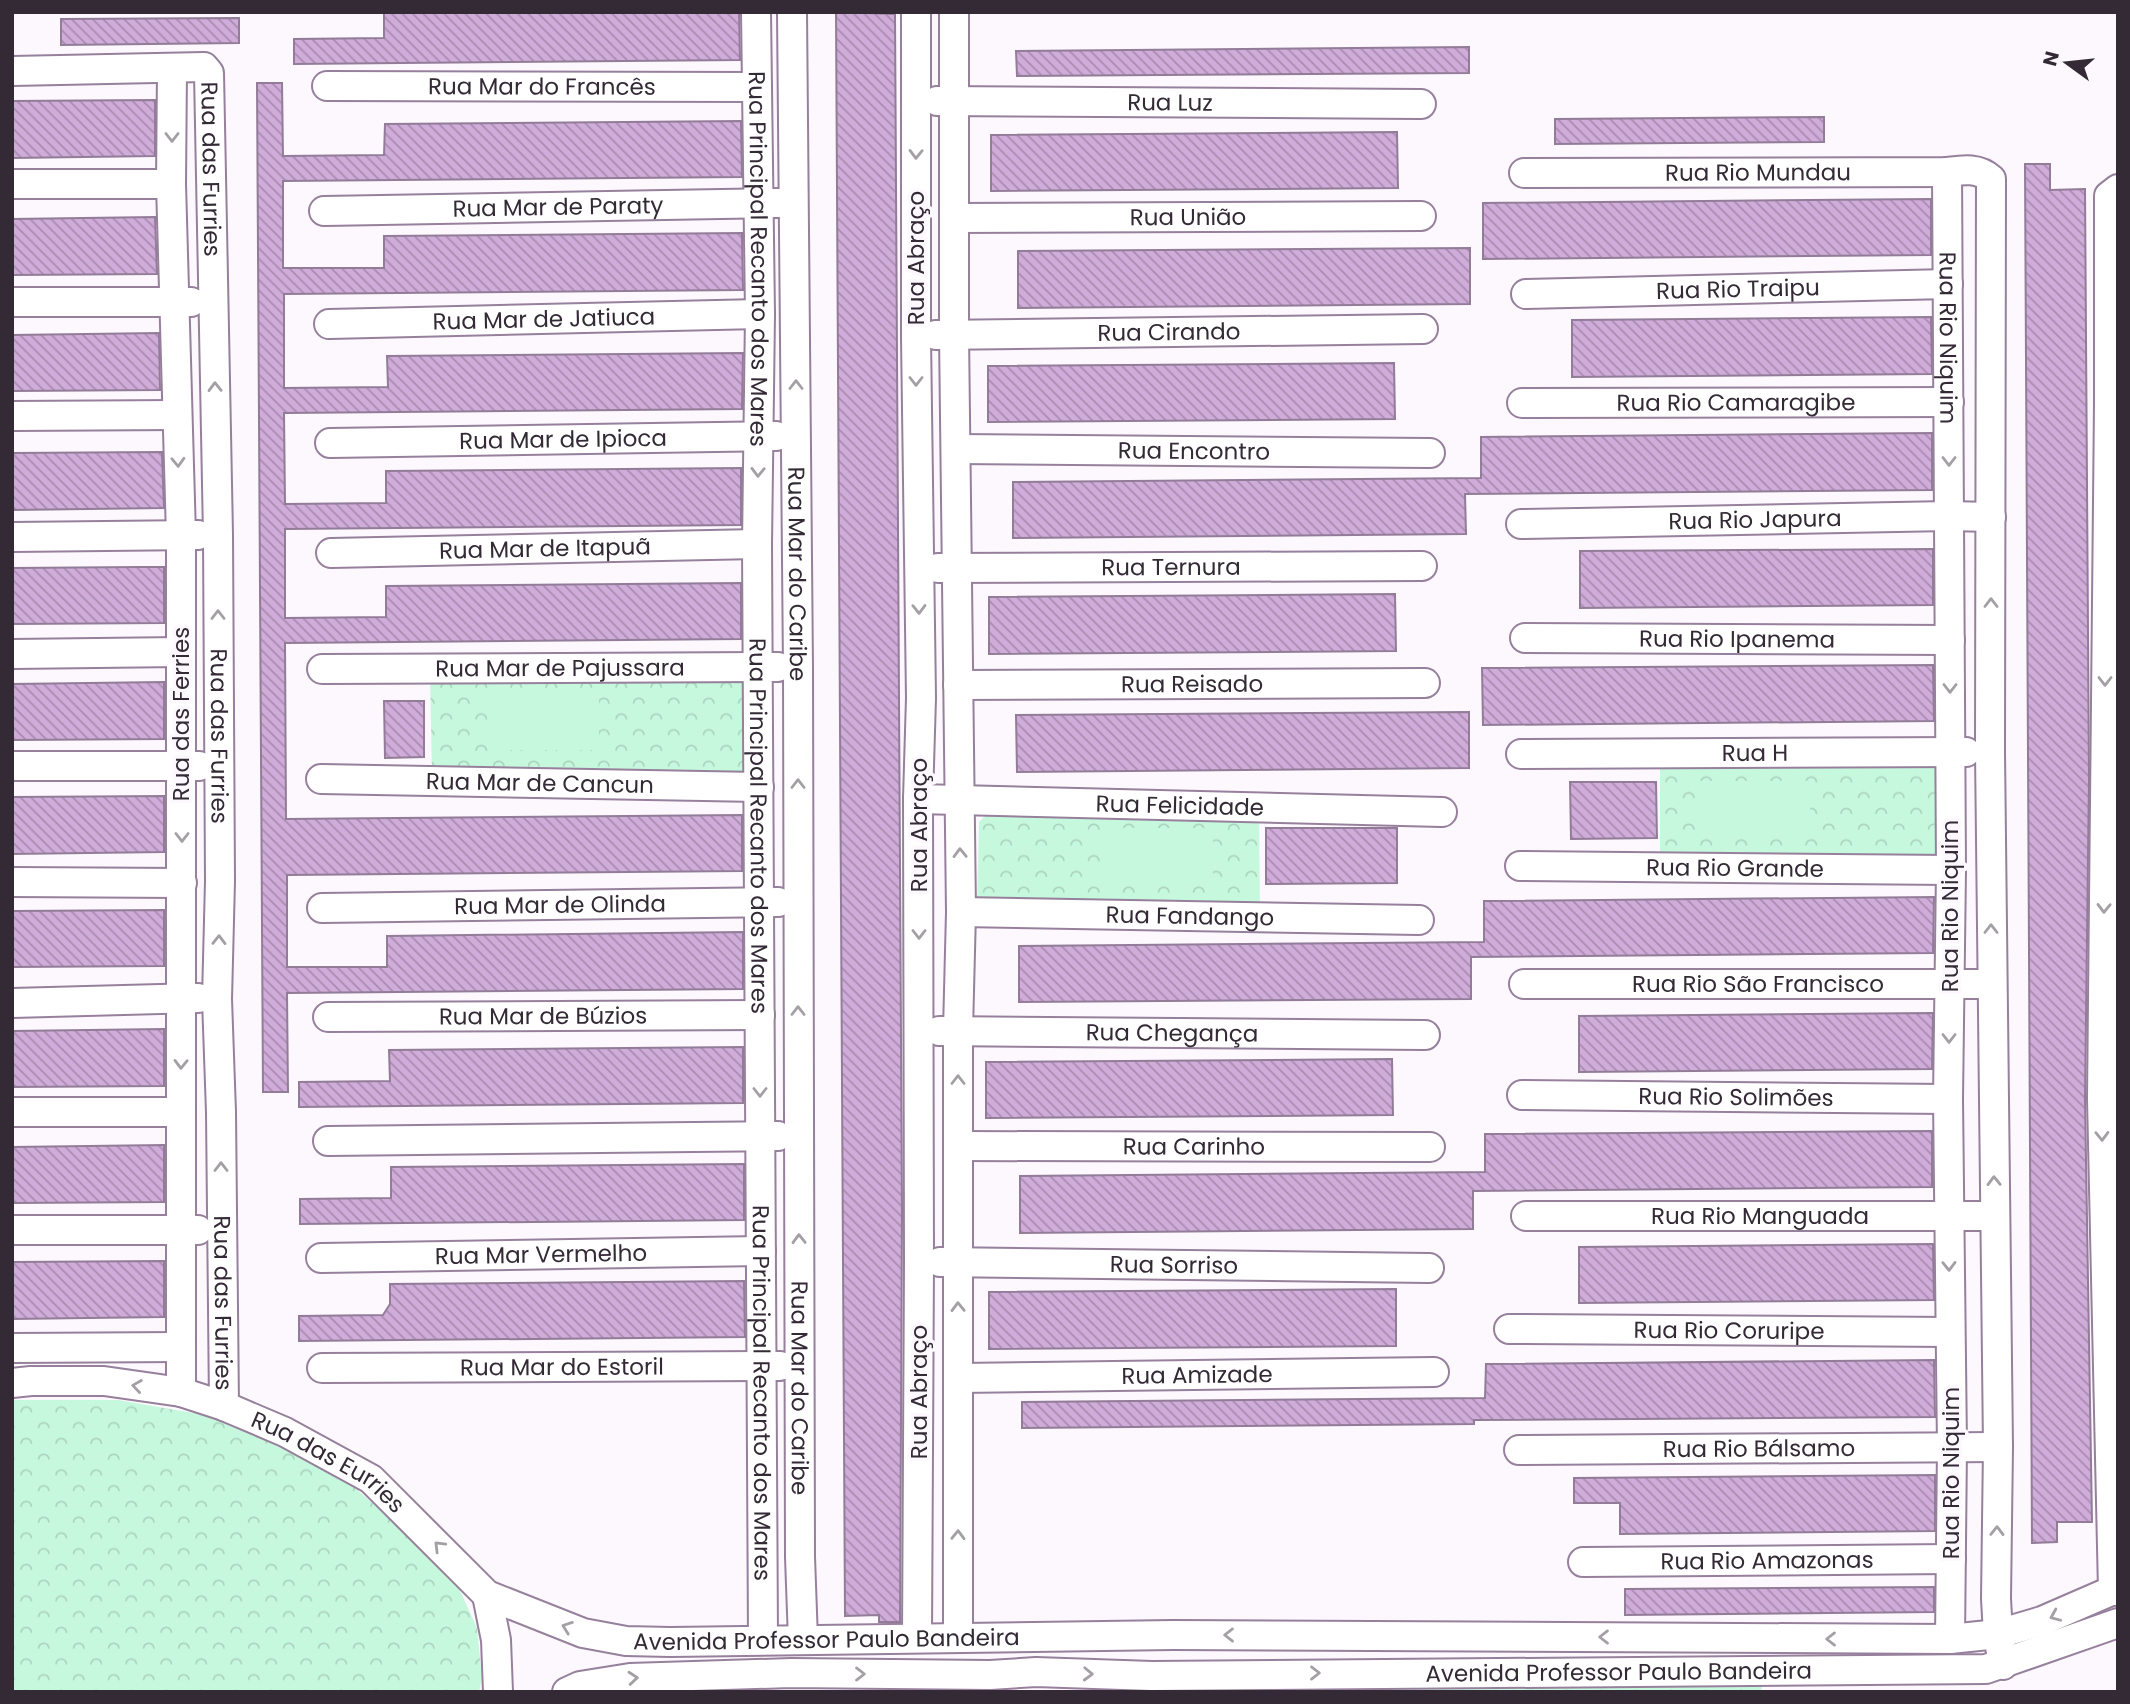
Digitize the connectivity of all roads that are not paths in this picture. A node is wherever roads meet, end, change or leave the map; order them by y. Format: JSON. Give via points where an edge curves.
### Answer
{"nodes":[{"id":1,"x":756,"y":12,"type":"edge"},
{"id":2,"x":792,"y":12,"type":"edge"},
{"id":3,"x":916,"y":12,"type":"edge"},
{"id":4,"x":954,"y":12,"type":"edge"},
{"id":5,"x":172,"y":69,"type":"junction"},
{"id":6,"x":12,"y":71,"type":"edge"},
{"id":7,"x":327,"y":86,"type":"dead end"},
{"id":8,"x":757,"y":87,"type":"junction"},
{"id":9,"x":956,"y":100,"type":"junction"},
{"id":10,"x":917,"y":102,"type":"junction"},
{"id":11,"x":1422,"y":104,"type":"dead end"},
{"id":12,"x":1947,"y":172,"type":"junction"},
{"id":13,"x":1524,"y":173,"type":"dead end"},
{"id":14,"x":1990,"y":179,"type":"joint"},
{"id":15,"x":12,"y":184,"type":"edge"},
{"id":16,"x":171,"y":184,"type":"junction"},
{"id":17,"x":2113,"y":193,"type":"edge"},
{"id":18,"x":758,"y":202,"type":"junction"},
{"id":19,"x":795,"y":203,"type":"junction"},
{"id":20,"x":324,"y":211,"type":"dead end"},
{"id":21,"x":1422,"y":216,"type":"dead end"},
{"id":22,"x":955,"y":218,"type":"junction"},
{"id":23,"x":1948,"y":284,"type":"junction"},
{"id":24,"x":1526,"y":294,"type":"dead end"},
{"id":25,"x":214,"y":301,"type":"junction"},
{"id":26,"x":12,"y":302,"type":"edge"},
{"id":27,"x":175,"y":303,"type":"junction"},
{"id":28,"x":760,"y":314,"type":"junction"},
{"id":29,"x":329,"y":324,"type":"dead end"},
{"id":30,"x":1423,"y":329,"type":"dead end"},
{"id":31,"x":954,"y":334,"type":"junction"},
{"id":32,"x":916,"y":337,"type":"junction"},
{"id":33,"x":1949,"y":402,"type":"junction"},
{"id":34,"x":1522,"y":404,"type":"dead end"},
{"id":35,"x":2113,"y":404,"type":"edge"},
{"id":36,"x":177,"y":415,"type":"junction"},
{"id":37,"x":12,"y":416,"type":"edge"},
{"id":38,"x":796,"y":435,"type":"junction"},
{"id":39,"x":759,"y":436,"type":"junction"},
{"id":40,"x":330,"y":443,"type":"dead end"},
{"id":41,"x":956,"y":449,"type":"junction"},
{"id":42,"x":1430,"y":453,"type":"dead end"},
{"id":43,"x":1949,"y":516,"type":"junction"},
{"id":44,"x":1991,"y":517,"type":"junction"},
{"id":45,"x":1521,"y":524,"type":"dead end"},
{"id":46,"x":218,"y":535,"type":"junction"},
{"id":47,"x":181,"y":536,"type":"junction"},
{"id":48,"x":12,"y":537,"type":"edge"},
{"id":49,"x":757,"y":544,"type":"junction"},
{"id":50,"x":331,"y":553,"type":"dead end"},
{"id":51,"x":957,"y":566,"type":"junction"},
{"id":52,"x":1422,"y":566,"type":"dead end"},
{"id":53,"x":918,"y":569,"type":"junction"},
{"id":54,"x":2111,"y":636,"type":"edge"},
{"id":55,"x":1525,"y":638,"type":"dead end"},
{"id":56,"x":1950,"y":640,"type":"junction"},
{"id":57,"x":181,"y":652,"type":"junction"},
{"id":58,"x":12,"y":653,"type":"edge"},
{"id":59,"x":758,"y":667,"type":"junction"},
{"id":60,"x":798,"y":668,"type":"junction"},
{"id":61,"x":323,"y":669,"type":"dead end"},
{"id":62,"x":1425,"y":682,"type":"dead end"},
{"id":63,"x":958,"y":685,"type":"junction"},
{"id":64,"x":1950,"y":752,"type":"junction"},
{"id":65,"x":1990,"y":752,"type":"junction"},
{"id":66,"x":1521,"y":754,"type":"dead end"},
{"id":67,"x":12,"y":766,"type":"edge"},
{"id":68,"x":182,"y":766,"type":"junction"},
{"id":69,"x":219,"y":766,"type":"junction"},
{"id":70,"x":321,"y":779,"type":"dead end"},
{"id":71,"x":759,"y":787,"type":"junction"},
{"id":72,"x":918,"y":799,"type":"junction"},
{"id":73,"x":960,"y":800,"type":"junction"},
{"id":74,"x":1443,"y":812,"type":"dead end"},
{"id":75,"x":1520,"y":866,"type":"dead end"},
{"id":76,"x":2111,"y":866,"type":"edge"},
{"id":77,"x":1951,"y":870,"type":"junction"},
{"id":78,"x":12,"y":882,"type":"edge"},
{"id":79,"x":182,"y":883,"type":"junction"},
{"id":80,"x":760,"y":902,"type":"junction"},
{"id":81,"x":798,"y":902,"type":"junction"},
{"id":82,"x":322,"y":908,"type":"dead end"},
{"id":83,"x":961,"y":912,"type":"junction"},
{"id":84,"x":1419,"y":920,"type":"dead end"},
{"id":85,"x":1524,"y":984,"type":"dead end"},
{"id":86,"x":1949,"y":984,"type":"junction"},
{"id":87,"x":1992,"y":984,"type":"junction"},
{"id":88,"x":182,"y":998,"type":"junction"},
{"id":89,"x":217,"y":999,"type":"junction"},
{"id":90,"x":12,"y":1003,"type":"edge"},
{"id":91,"x":760,"y":1015,"type":"junction"},
{"id":92,"x":328,"y":1017,"type":"dead end"},
{"id":93,"x":918,"y":1030,"type":"junction"},
{"id":94,"x":958,"y":1031,"type":"junction"},
{"id":95,"x":1425,"y":1035,"type":"dead end"},
{"id":96,"x":1522,"y":1095,"type":"dead end"},
{"id":97,"x":1948,"y":1099,"type":"junction"},
{"id":98,"x":2110,"y":1099,"type":"edge"},
{"id":99,"x":12,"y":1112,"type":"edge"},
{"id":100,"x":180,"y":1112,"type":"junction"},
{"id":101,"x":798,"y":1136,"type":"junction"},
{"id":102,"x":760,"y":1137,"type":"junction"},
{"id":103,"x":328,"y":1141,"type":"dead end"},
{"id":104,"x":958,"y":1146,"type":"junction"},
{"id":105,"x":1430,"y":1146,"type":"dead end"},
{"id":106,"x":1949,"y":1215,"type":"junction"},
{"id":107,"x":1526,"y":1216,"type":"dead end"},
{"id":108,"x":1994,"y":1216,"type":"junction"},
{"id":109,"x":182,"y":1229,"type":"junction"},
{"id":110,"x":12,"y":1230,"type":"edge"},
{"id":111,"x":221,"y":1230,"type":"junction"},
{"id":112,"x":761,"y":1251,"type":"junction"},
{"id":113,"x":321,"y":1258,"type":"dead end"},
{"id":114,"x":919,"y":1262,"type":"junction"},
{"id":115,"x":958,"y":1262,"type":"junction"},
{"id":116,"x":1429,"y":1268,"type":"dead end"},
{"id":117,"x":1509,"y":1329,"type":"dead end"},
{"id":118,"x":1950,"y":1332,"type":"junction"},
{"id":119,"x":2113,"y":1334,"type":"edge"},
{"id":120,"x":12,"y":1348,"type":"edge"},
{"id":121,"x":181,"y":1354,"type":"junction"},
{"id":122,"x":763,"y":1366,"type":"junction"},
{"id":123,"x":800,"y":1367,"type":"junction"},
{"id":124,"x":322,"y":1368,"type":"dead end"},
{"id":125,"x":1434,"y":1372,"type":"dead end"},
{"id":126,"x":959,"y":1378,"type":"junction"},
{"id":127,"x":12,"y":1384,"type":"edge"},
{"id":128,"x":181,"y":1392,"type":"junction"},
{"id":129,"x":224,"y":1406,"type":"junction"},
{"id":130,"x":1952,"y":1447,"type":"junction"},
{"id":131,"x":1998,"y":1447,"type":"junction"},
{"id":132,"x":1519,"y":1450,"type":"dead end"},
{"id":133,"x":959,"y":1490,"type":"junction"},
{"id":134,"x":919,"y":1491,"type":"junction"},
{"id":135,"x":800,"y":1557,"type":"junction"},
{"id":136,"x":1951,"y":1559,"type":"junction"},
{"id":137,"x":763,"y":1560,"type":"junction"},
{"id":138,"x":1583,"y":1562,"type":"dead end"},
{"id":139,"x":2115,"y":1590,"type":"edge"},
{"id":140,"x":487,"y":1595,"type":"junction"},
{"id":141,"x":2118,"y":1623,"type":"edge"},
{"id":142,"x":1998,"y":1634,"type":"junction"},
{"id":143,"x":1164,"y":1635,"type":"junction"},
{"id":144,"x":917,"y":1637,"type":"junction"},
{"id":145,"x":958,"y":1637,"type":"junction"},
{"id":146,"x":1950,"y":1639,"type":"junction"},
{"id":147,"x":763,"y":1640,"type":"junction"},
{"id":148,"x":803,"y":1640,"type":"junction"},
{"id":149,"x":2003,"y":1665,"type":"junction"},
{"id":150,"x":1036,"y":1682,"type":"edge"},
{"id":151,"x":990,"y":1683,"type":"edge"},
{"id":152,"x":1185,"y":1683,"type":"edge"},
{"id":153,"x":1152,"y":1684,"type":"edge"},
{"id":154,"x":498,"y":1692,"type":"edge"},
{"id":155,"x":566,"y":1692,"type":"edge"}],
"edges":[{"from":1,"to":8,"type":"street","name":"Rua Principal Recanto dos Mares"},
{"from":2,"to":19,"type":"street","name":"Rua Mar do Caribe"},
{"from":3,"to":10,"type":"street","name":"Rua Abraço"},
{"from":4,"to":9,"type":"street","name":"Rua Abraço"},
{"from":5,"to":6,"type":"street"},
{"from":5,"to":16,"type":"street","name":"Rua das Ferries","one_way":true},
{"from":5,"to":25,"type":"street","name":"Rua das Furries","via":[[204,67],[209,74]]},
{"from":7,"to":8,"type":"street","name":"Rua Mar do Francês"},
{"from":8,"to":18,"type":"street","name":"Rua Principal Recanto dos Mares"},
{"from":9,"to":10,"type":"street","name":"Rua Luz"},
{"from":9,"to":11,"type":"street","name":"Rua Luz"},
{"from":9,"to":22,"type":"street","name":"Rua Abraço"},
{"from":10,"to":32,"type":"street","name":"Rua Abraço","one_way":true},
{"from":12,"to":13,"type":"street","name":"Rua Rio Mundau"},
{"from":12,"to":14,"type":"street","name":"Rua Rio Mundau","via":[[1969,169]]},
{"from":12,"to":23,"type":"street","name":"Rua Rio Niquim"},
{"from":14,"to":44,"type":"street","name":"Rua Rio Niquim"},
{"from":15,"to":16,"type":"street"},
{"from":16,"to":27,"type":"street","name":"Rua das Ferries"},
{"from":17,"to":35,"type":"street"},
{"from":18,"to":19,"type":"street","name":"Rua Mar de Paraty"},
{"from":18,"to":20,"type":"street","name":"Rua Mar de Paraty"},
{"from":18,"to":28,"type":"street","name":"Rua Principal Recanto dos Mares"},
{"from":38,"to":19,"type":"street","name":"Rua Mar do Caribe","one_way":true},
{"from":21,"to":22,"type":"street","name":"Rua União"},
{"from":22,"to":31,"type":"street","name":"Rua Abraço"},
{"from":23,"to":24,"type":"street","name":"Rua Rio Traipu"},
{"from":23,"to":33,"type":"street","name":"Rua Rio Niquim"},
{"from":25,"to":27,"type":"street"},
{"from":46,"to":25,"type":"street","name":"Rua das Furries","one_way":true},
{"from":26,"to":27,"type":"street"},
{"from":27,"to":36,"type":"street","name":"Rua das Ferries"},
{"from":28,"to":29,"type":"street","name":"Rua Mar de Jatiuca"},
{"from":28,"to":39,"type":"street","name":"Rua Principal Recanto dos Mares"},
{"from":30,"to":31,"type":"street","name":"Rua Cirando"},
{"from":31,"to":32,"type":"street","name":"Rua Cirando"},
{"from":31,"to":41,"type":"street","name":"Rua Abraço"},
{"from":32,"to":53,"type":"street","name":"Rua Abraço","one_way":true},
{"from":33,"to":34,"type":"street","name":"Rua Rio Camaragibe"},
{"from":33,"to":43,"type":"street","name":"Rua Rio Niquim","one_way":true},
{"from":35,"to":54,"type":"street"},
{"from":36,"to":37,"type":"street"},
{"from":36,"to":47,"type":"street","name":"Rua das Ferries","one_way":true},
{"from":38,"to":39,"type":"street","name":"Rua Mar de Ipioca"},
{"from":38,"to":60,"type":"street","name":"Rua Mar do Caribe"},
{"from":39,"to":40,"type":"street","name":"Rua Mar de Ipioca"},
{"from":39,"to":49,"type":"street","name":"Rua Principal Recanto dos Mares","one_way":true},
{"from":41,"to":42,"type":"street","name":"Rua Encontro"},
{"from":41,"to":51,"type":"street","name":"Rua Abraço"},
{"from":43,"to":44,"type":"street","name":"Rua Rio Japura"},
{"from":43,"to":45,"type":"street","name":"Rua Rio Japura"},
{"from":43,"to":56,"type":"street","name":"Rua Rio Niquim"},
{"from":65,"to":44,"type":"street","name":"Rua Rio Niquim","one_way":true},
{"from":46,"to":47,"type":"street"},
{"from":69,"to":46,"type":"street","name":"Rua das Furries","one_way":true},
{"from":47,"to":48,"type":"street"},
{"from":47,"to":57,"type":"street","name":"Rua das Ferries"},
{"from":49,"to":50,"type":"street","name":"Rua Mar de Itapuã"},
{"from":49,"to":59,"type":"street","name":"Rua Principal Recanto dos Mares"},
{"from":51,"to":52,"type":"street","name":"Rua Ternura"},
{"from":51,"to":53,"type":"street","name":"Rua Ternura"},
{"from":51,"to":63,"type":"street","name":"Rua Abraço"},
{"from":53,"to":72,"type":"street","name":"Rua Abraço","one_way":true},
{"from":54,"to":76,"type":"street","one_way":true},
{"from":55,"to":56,"type":"street","name":"Rua Rio Ipanema"},
{"from":56,"to":64,"type":"street","name":"Rua Rio Niquim","one_way":true},
{"from":57,"to":58,"type":"street"},
{"from":57,"to":68,"type":"street","name":"Rua das Ferries"},
{"from":59,"to":60,"type":"street","name":"Rua Mar de Pajussara"},
{"from":59,"to":61,"type":"street","name":"Rua Mar de Pajussara"},
{"from":59,"to":71,"type":"street","name":"Rua Principal Recanto dos Mares"},
{"from":81,"to":60,"type":"street","name":"Rua Mar do Caribe","one_way":true},
{"from":62,"to":63,"type":"street","name":"Rua Reisado"},
{"from":63,"to":73,"type":"street","name":"Rua Abraço"},
{"from":64,"to":65,"type":"street","name":"Rua H"},
{"from":64,"to":66,"type":"street","name":"Rua H"},
{"from":64,"to":77,"type":"street","name":"Rua Rio Niquim"},
{"from":87,"to":65,"type":"street","name":"Rua Rio Niquim","one_way":true},
{"from":67,"to":68,"type":"street"},
{"from":68,"to":69,"type":"street"},
{"from":68,"to":79,"type":"street","name":"Rua das Ferries","one_way":true},
{"from":89,"to":69,"type":"street","name":"Rua das Furries","one_way":true},
{"from":70,"to":71,"type":"street","name":"Rua Mar de Cancun"},
{"from":71,"to":80,"type":"street","name":"Rua Principal Recanto dos Mares"},
{"from":72,"to":73,"type":"street","name":"Rua Felicidade"},
{"from":72,"to":93,"type":"street","name":"Rua Abraço","one_way":true},
{"from":73,"to":74,"type":"street","name":"Rua Felicidade"},
{"from":83,"to":73,"type":"street","name":"Rua Abraço","one_way":true},
{"from":75,"to":77,"type":"street","name":"Rua Rio Grande"},
{"from":76,"to":98,"type":"street","one_way":true},
{"from":77,"to":86,"type":"street","name":"Rua Rio Niquim"},
{"from":78,"to":79,"type":"street"},
{"from":79,"to":88,"type":"street","name":"Rua das Ferries"},
{"from":80,"to":81,"type":"street","name":"Rua Mar de Olinda"},
{"from":80,"to":82,"type":"street","name":"Rua Mar de Olinda"},
{"from":80,"to":91,"type":"street","name":"Rua Principal Recanto dos Mares"},
{"from":101,"to":81,"type":"street","name":"Rua Mar do Caribe","one_way":true},
{"from":83,"to":84,"type":"street","name":"Rua Fandango"},
{"from":83,"to":94,"type":"street","name":"Rua Abraço"},
{"from":85,"to":86,"type":"street","name":"Rua Rio São Francisco"},
{"from":86,"to":87,"type":"street","name":"Rua Rio São Francisco"},
{"from":86,"to":97,"type":"street","name":"Rua Rio Niquim","one_way":true},
{"from":108,"to":87,"type":"street","name":"Rua Rio Niquim","one_way":true},
{"from":88,"to":89,"type":"street"},
{"from":88,"to":90,"type":"street"},
{"from":88,"to":100,"type":"street","name":"Rua das Ferries","one_way":true},
{"from":111,"to":89,"type":"street","name":"Rua das Furries","one_way":true},
{"from":91,"to":92,"type":"street","name":"Rua Mar de Búzios"},
{"from":91,"to":102,"type":"street","name":"Rua Principal Recanto dos Mares","one_way":true},
{"from":93,"to":94,"type":"street","name":"Rua Chegança"},
{"from":93,"to":114,"type":"street","name":"Rua Abraço"},
{"from":94,"to":95,"type":"street","name":"Rua Chegança"},
{"from":104,"to":94,"type":"street","name":"Rua Abraço","one_way":true},
{"from":96,"to":97,"type":"street","name":"Rua Rio Solimões"},
{"from":97,"to":106,"type":"street","name":"Rua Rio Niquim"},
{"from":98,"to":119,"type":"street","one_way":true},
{"from":99,"to":100,"type":"street"},
{"from":100,"to":109,"type":"street","name":"Rua das Ferries"},
{"from":101,"to":102,"type":"street"},
{"from":123,"to":101,"type":"street","name":"Rua Mar do Caribe","one_way":true},
{"from":102,"to":103,"type":"street"},
{"from":102,"to":112,"type":"street","name":"Rua Principal Recanto dos Mares"},
{"from":104,"to":105,"type":"street","name":"Rua Carinho"},
{"from":104,"to":115,"type":"street","name":"Rua Abraço"},
{"from":106,"to":107,"type":"street","name":"Rua Rio Manguada"},
{"from":106,"to":108,"type":"street","name":"Rua Rio Manguada"},
{"from":106,"to":118,"type":"street","name":"Rua Rio Niquim","one_way":true},
{"from":108,"to":131,"type":"street","name":"Rua Rio Niquim"},
{"from":109,"to":110,"type":"street"},
{"from":109,"to":111,"type":"street"},
{"from":109,"to":121,"type":"street","name":"Rua das Ferries"},
{"from":111,"to":129,"type":"street","name":"Rua das Furries"},
{"from":112,"to":113,"type":"street","name":"Rua Mar Vermelho"},
{"from":112,"to":122,"type":"street","name":"Rua Principal Recanto dos Mares"},
{"from":114,"to":115,"type":"street","name":"Rua Sorriso"},
{"from":114,"to":134,"type":"street","name":"Rua Abraço"},
{"from":115,"to":116,"type":"street","name":"Rua Sorriso"},
{"from":126,"to":115,"type":"street","name":"Rua Abraço","one_way":true},
{"from":117,"to":118,"type":"street","name":"Rua Rio Coruripe"},
{"from":118,"to":130,"type":"street","name":"Rua Rio Niquim"},
{"from":119,"to":139,"type":"street"},
{"from":120,"to":121,"type":"street"},
{"from":121,"to":128,"type":"street","name":"Rua das Ferries"},
{"from":122,"to":123,"type":"street","name":"Rua Mar do Estoril"},
{"from":122,"to":124,"type":"street","name":"Rua Mar do Estoril"},
{"from":122,"to":137,"type":"street","name":"Rua Principal Recanto dos Mares"},
{"from":123,"to":135,"type":"street","name":"Rua Mar do Caribe"},
{"from":125,"to":126,"type":"street","name":"Rua Amizade"},
{"from":126,"to":133,"type":"street","name":"Rua Abraço"},
{"from":128,"to":127,"type":"street","name":"Rua das Eurries","one_way":true,"via":[[104,1381]]},
{"from":128,"to":129,"type":"street","name":"Rua das Eurries"},
{"from":140,"to":129,"type":"street","name":"Rua das Eurries","one_way":true,"via":[[371,1479],[285,1432]]},
{"from":130,"to":131,"type":"street","name":"Rua Rio Bálsamo"},
{"from":130,"to":132,"type":"street","name":"Rua Rio Bálsamo"},
{"from":130,"to":136,"type":"street","name":"Rua Rio Niquim"},
{"from":142,"to":131,"type":"street","name":"Rua Rio Niquim","one_way":true},
{"from":133,"to":134,"type":"street"},
{"from":145,"to":133,"type":"street","name":"Rua Abraço","one_way":true},
{"from":134,"to":144,"type":"street","name":"Rua Abraço"},
{"from":135,"to":137,"type":"street"},
{"from":135,"to":148,"type":"street","name":"Rua Mar do Caribe"},
{"from":136,"to":138,"type":"street","name":"Rua Rio Amazonas"},
{"from":136,"to":146,"type":"street","name":"Rua Rio Niquim"},
{"from":137,"to":147,"type":"street","name":"Rua Principal Recanto dos Mares"},
{"from":139,"to":142,"type":"street","name":"Avenida Professor Paulo Bandeira","one_way":true},
{"from":147,"to":140,"type":"street","name":"Avenida Professor Paulo Bandeira","one_way":true,"via":[[626,1641],[583,1633]]},
{"from":140,"to":154,"type":"street","via":[[496,1640]]},
{"from":141,"to":149,"type":"street","name":"Avenida Professor Paulo Bandeira"},
{"from":142,"to":146,"type":"street","name":"Avenida Professor Paulo Bandeira"},
{"from":142,"to":149,"type":"street","name":"Rua Rio Niquim"},
{"from":143,"to":145,"type":"street","name":"Avenida Professor Paulo Bandeira"},
{"from":146,"to":143,"type":"street","name":"Avenida Professor Paulo Bandeira","one_way":true},
{"from":143,"to":152,"type":"street"},
{"from":143,"to":153,"type":"street"},
{"from":144,"to":145,"type":"street","name":"Avenida Professor Paulo Bandeira"},
{"from":144,"to":148,"type":"street","name":"Avenida Professor Paulo Bandeira"},
{"from":147,"to":148,"type":"street","name":"Avenida Professor Paulo Bandeira"},
{"from":152,"to":149,"type":"street","name":"Avenida Professor Paulo Bandeira","one_way":true,"via":[[1986,1669]]},
{"from":150,"to":151,"type":"street","name":"Avenida Professor Paulo Bandeira"},
{"from":150,"to":153,"type":"street","name":"Avenida Professor Paulo Bandeira","one_way":true},
{"from":155,"to":151,"type":"street","name":"Avenida Professor Paulo Bandeira","one_way":true,"via":[[630,1678],[791,1673]]},
{"from":152,"to":153,"type":"street","name":"Avenida Professor Paulo Bandeira"}]}
